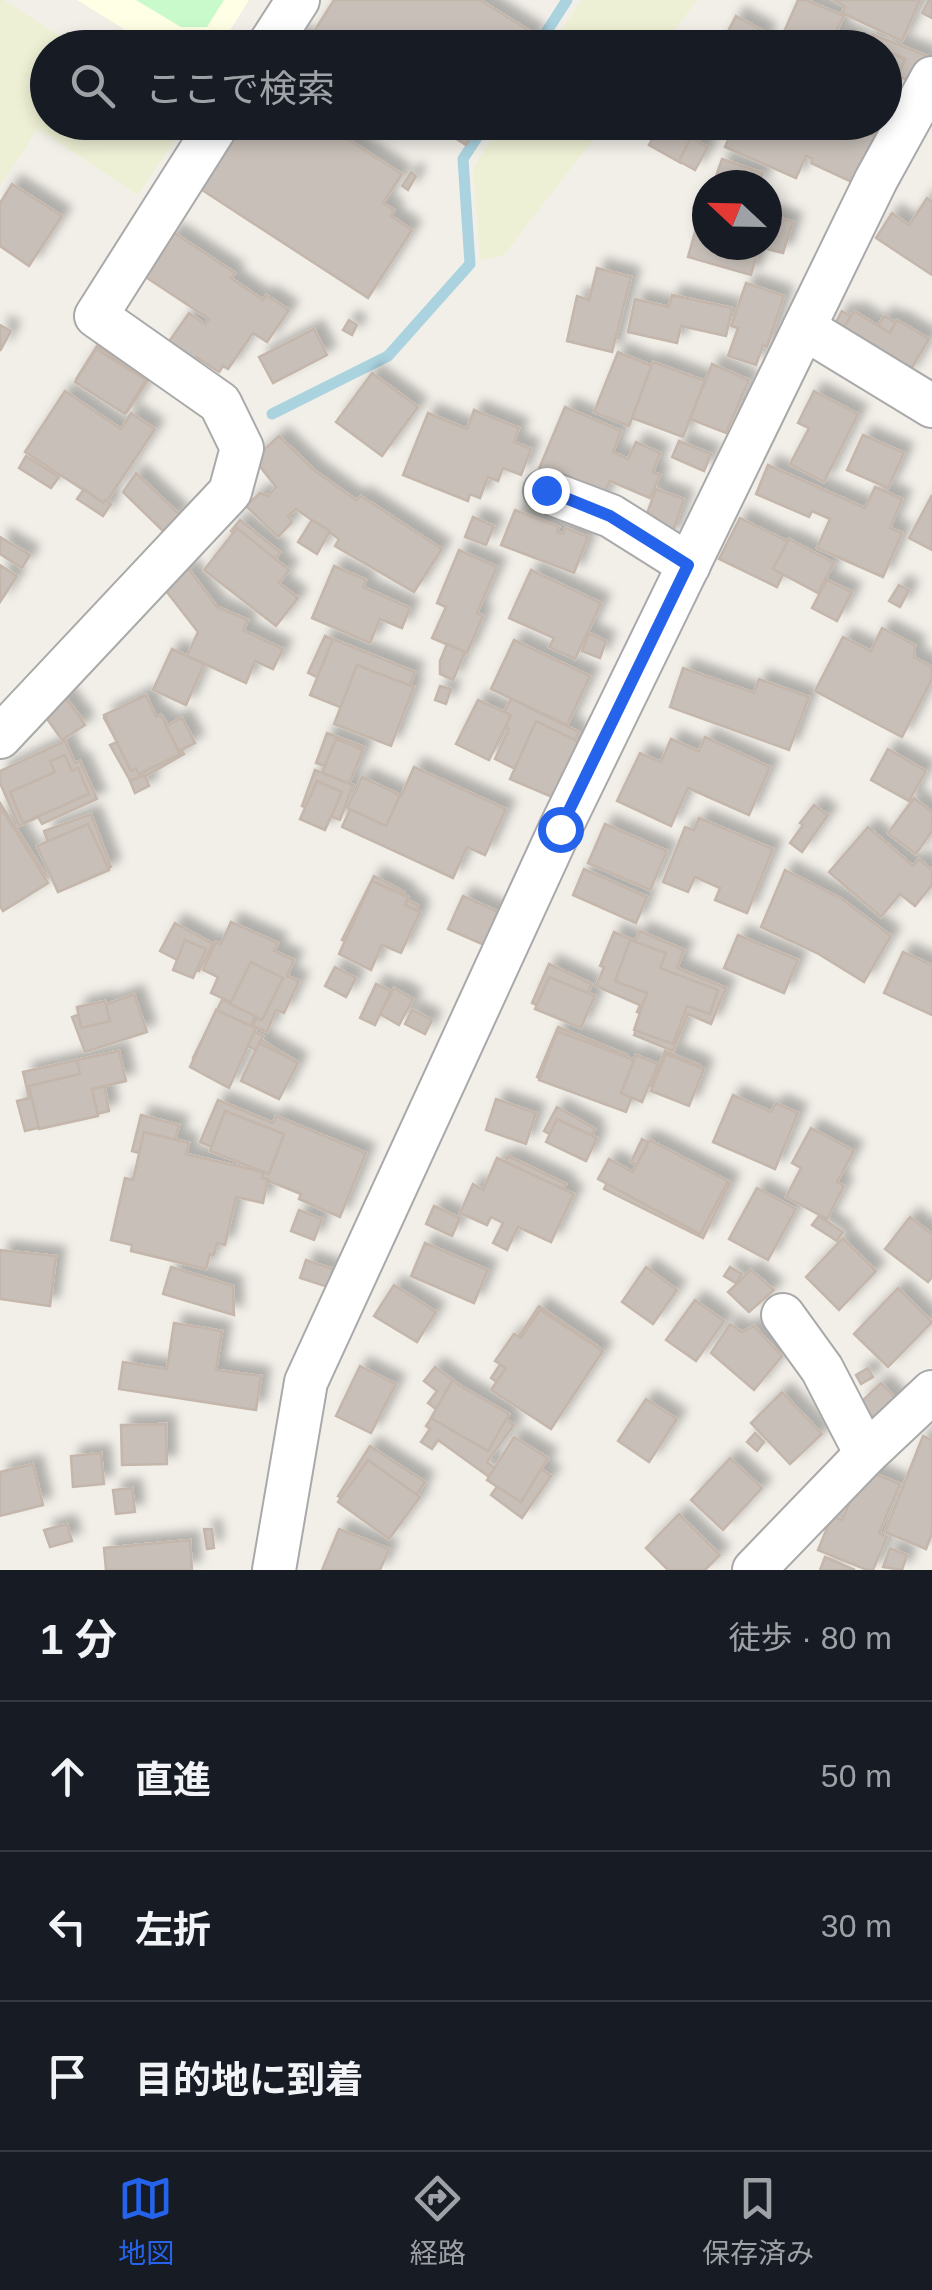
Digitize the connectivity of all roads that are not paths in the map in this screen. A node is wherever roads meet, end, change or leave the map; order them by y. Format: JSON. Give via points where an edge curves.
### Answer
{"nodes":[{"id":1,"x":298,"y":0,"type":"edge"},
{"id":2,"x":279,"y":30,"type":"edge"},
{"id":3,"x":932,"y":78,"type":"edge"},
{"id":4,"x":902,"y":133,"type":"edge"},
{"id":5,"x":208,"y":140,"type":"edge"},
{"id":6,"x":898,"y":140,"type":"edge"},
{"id":7,"x":804,"y":328,"type":"junction"},
{"id":8,"x":932,"y":406,"type":"edge"},
{"id":9,"x":546,"y":490,"type":"dead end"},
{"id":10,"x":688,"y":565,"type":"junction"},
{"id":11,"x":0,"y":737,"type":"edge"},
{"id":12,"x":783,"y":1314,"type":"dead end"},
{"id":13,"x":932,"y":1392,"type":"edge"},
{"id":14,"x":866,"y":1454,"type":"junction"},
{"id":15,"x":274,"y":1570,"type":"edge"},
{"id":16,"x":754,"y":1570,"type":"edge"}],
"edges":[{"from":1,"to":2,"type":"street"},
{"from":3,"to":4,"type":"street"},
{"from":5,"to":11,"type":"street","via":[[96,316],[220,403],[242,448],[230,492]]},
{"from":6,"to":7,"type":"street"},
{"from":7,"to":8,"type":"street"},
{"from":7,"to":10,"type":"street"},
{"from":9,"to":10,"type":"street","via":[[610,516]]},
{"from":10,"to":15,"type":"street","via":[[306,1382]]},
{"from":12,"to":14,"type":"street","via":[[822,1369]]},
{"from":13,"to":14,"type":"street"},
{"from":14,"to":16,"type":"street"}]}
